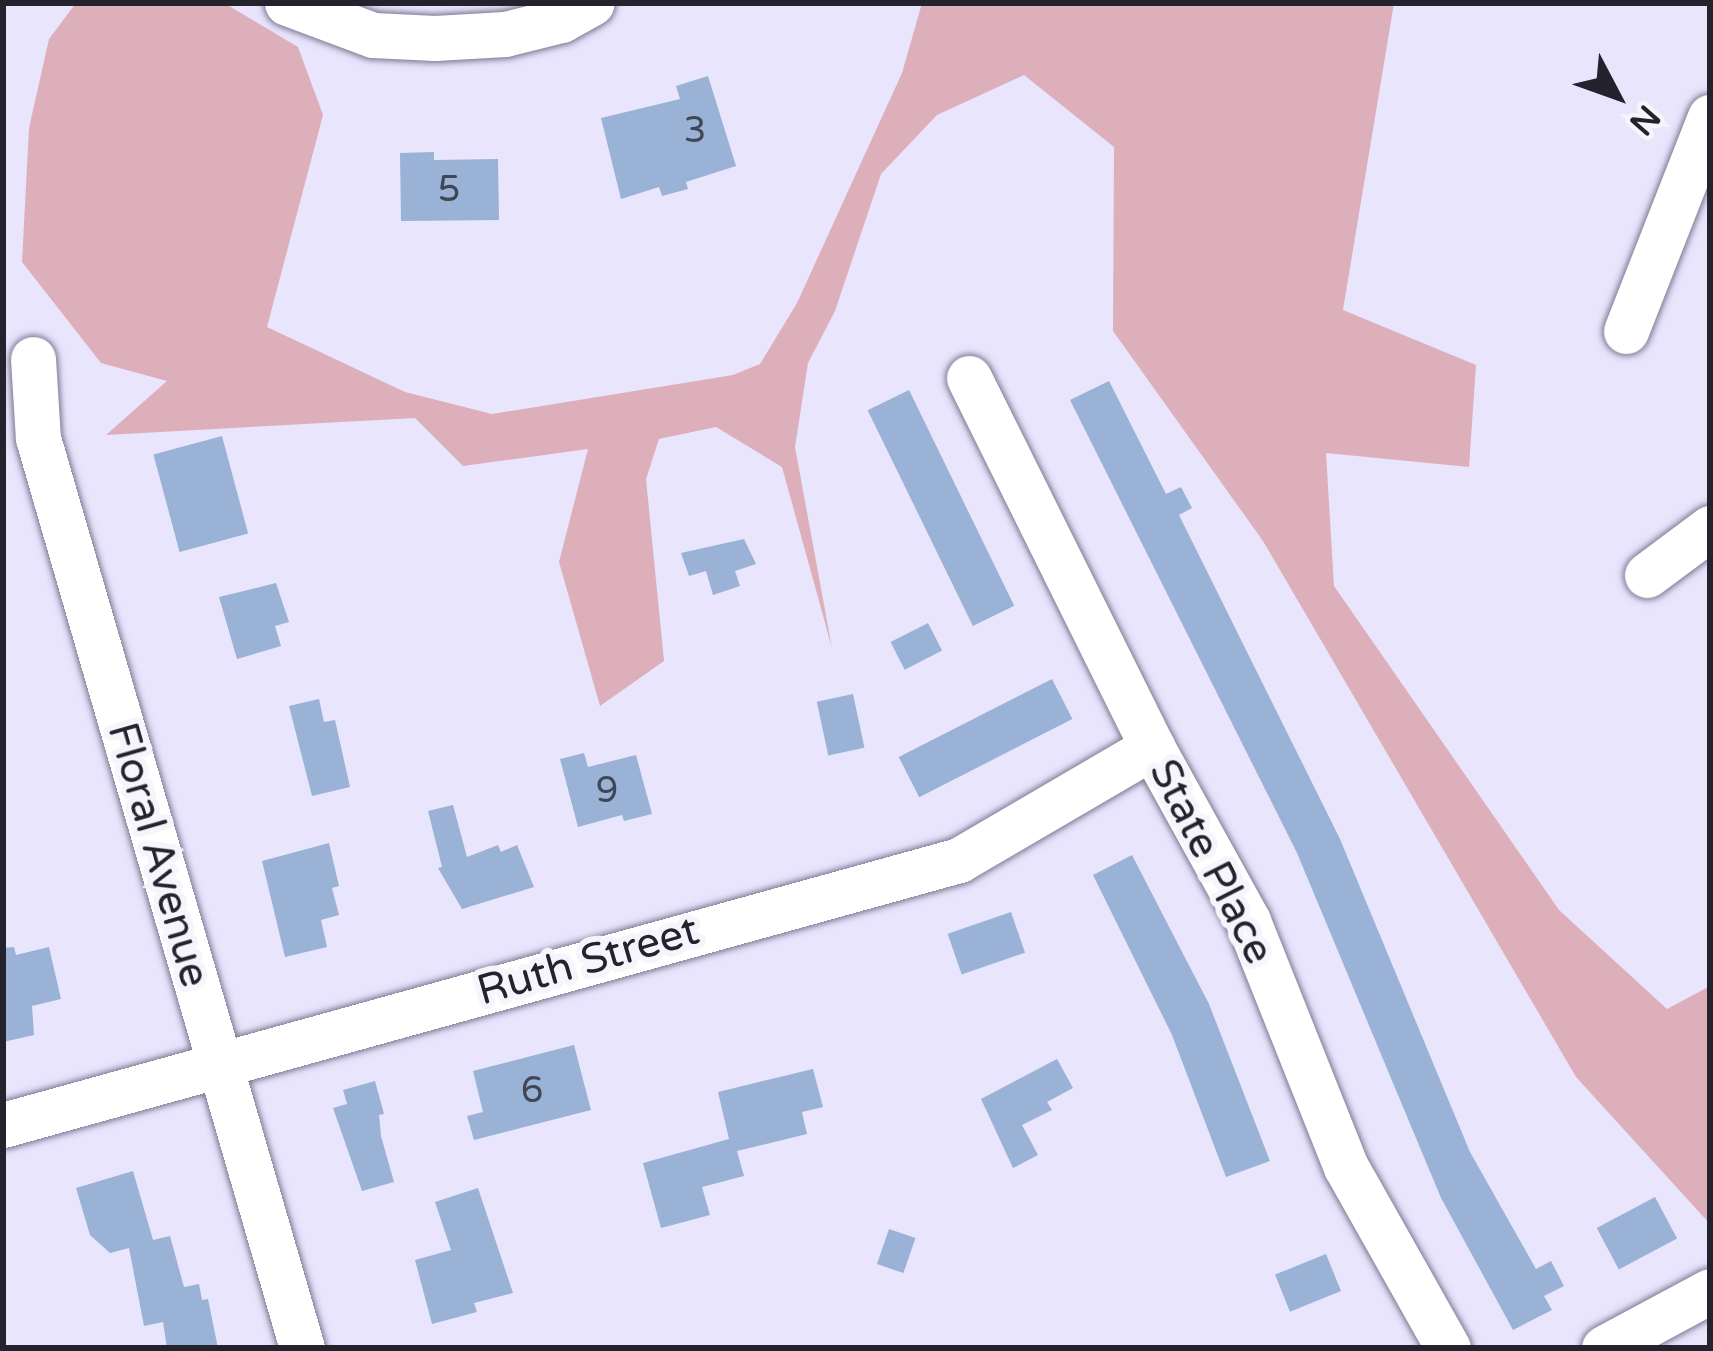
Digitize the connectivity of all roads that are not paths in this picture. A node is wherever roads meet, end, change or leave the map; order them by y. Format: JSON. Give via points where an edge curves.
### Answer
{"nodes":[{"id":1,"x":287,"y":3,"type":"edge"},
{"id":2,"x":592,"y":3,"type":"edge"},
{"id":3,"x":1710,"y":117,"type":"edge"},
{"id":4,"x":1626,"y":331,"type":"dead end"},
{"id":5,"x":33,"y":359,"type":"dead end"},
{"id":6,"x":969,"y":378,"type":"dead end"},
{"id":7,"x":1710,"y":528,"type":"edge"},
{"id":8,"x":1647,"y":575,"type":"dead end"},
{"id":9,"x":1152,"y":747,"type":"junction"},
{"id":10,"x":218,"y":1064,"type":"junction"},
{"id":11,"x":3,"y":1125,"type":"edge"},
{"id":12,"x":1710,"y":1291,"type":"edge"},
{"id":13,"x":302,"y":1348,"type":"edge"},
{"id":14,"x":1448,"y":1348,"type":"edge"},
{"id":15,"x":1604,"y":1348,"type":"edge"}],
"edges":[{"from":1,"to":2,"type":"street","via":[[373,35],[434,38],[505,34]]},
{"from":3,"to":4,"type":"street"},
{"from":5,"to":10,"type":"street","name":"Floral Avenue","via":[[38,438]]},
{"from":6,"to":9,"type":"street","name":"State Place"},
{"from":7,"to":8,"type":"street"},
{"from":9,"to":10,"type":"street","name":"Ruth Street","via":[[959,860]]},
{"from":9,"to":14,"type":"street","name":"State Place","via":[[1247,921],[1346,1167]]},
{"from":10,"to":11,"type":"street","name":"Ruth Street"},
{"from":10,"to":13,"type":"street","name":"Floral Avenue"},
{"from":12,"to":15,"type":"street"}]}
